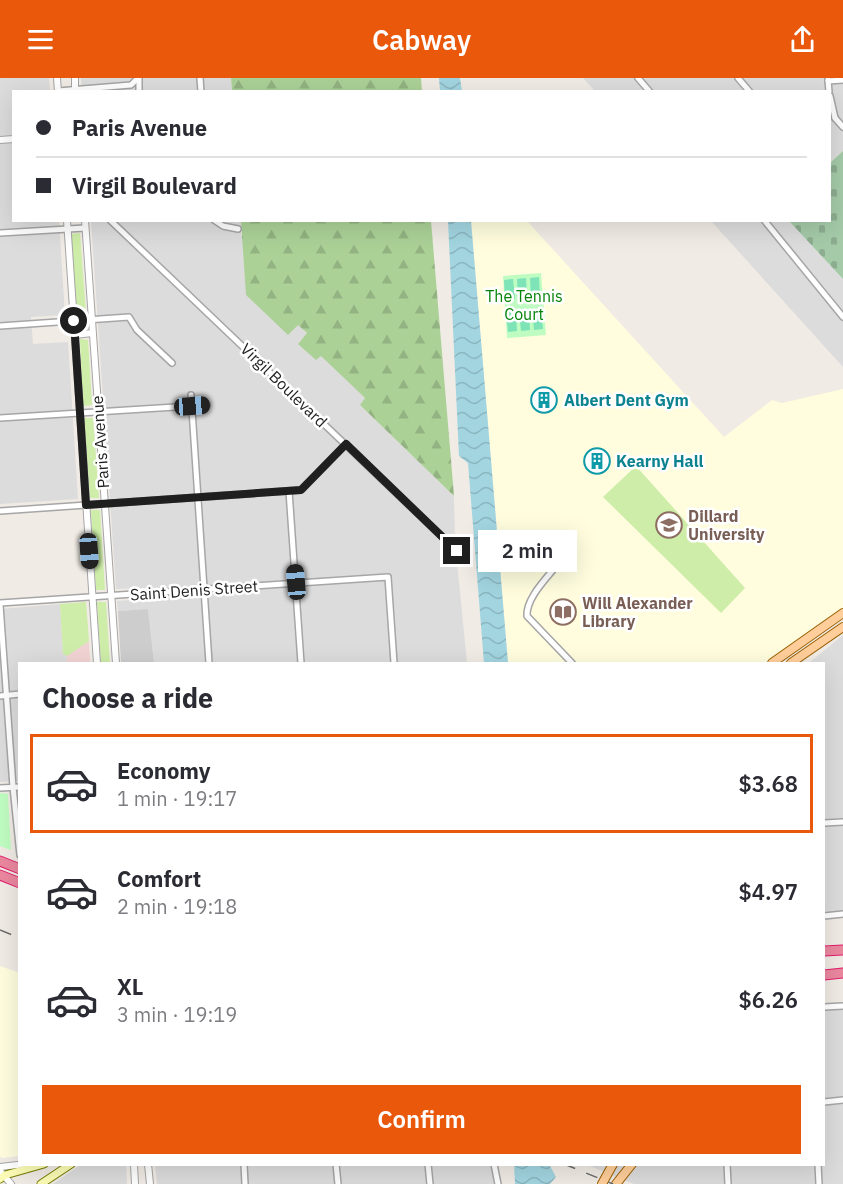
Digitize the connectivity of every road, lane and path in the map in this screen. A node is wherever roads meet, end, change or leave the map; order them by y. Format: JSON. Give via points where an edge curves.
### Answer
{"nodes":[{"id":1,"x":138,"y":78,"type":"edge"},
{"id":2,"x":638,"y":78,"type":"edge"},
{"id":3,"x":738,"y":78,"type":"edge"},
{"id":4,"x":828,"y":80,"type":"edge"},
{"id":5,"x":843,"y":80,"type":"edge"},
{"id":6,"x":84,"y":90,"type":"edge"},
{"id":7,"x":648,"y":90,"type":"edge"},
{"id":8,"x":748,"y":90,"type":"edge"},
{"id":9,"x":832,"y":120,"type":"edge"},
{"id":10,"x":843,"y":127,"type":"edge"},
{"id":11,"x":67,"y":222,"type":"edge"},
{"id":12,"x":112,"y":222,"type":"edge"},
{"id":13,"x":217,"y":222,"type":"edge"},
{"id":14,"x":766,"y":222,"type":"edge"},
{"id":15,"x":85,"y":224,"type":"edge"},
{"id":16,"x":67,"y":229,"type":"junction"},
{"id":17,"x":238,"y":229,"type":"dead end"},
{"id":18,"x":0,"y":233,"type":"edge"},
{"id":19,"x":843,"y":317,"type":"edge"},
{"id":20,"x":91,"y":319,"type":"junction"},
{"id":21,"x":74,"y":321,"type":"junction"},
{"id":22,"x":0,"y":326,"type":"edge"},
{"id":23,"x":92,"y":333,"type":"junction"},
{"id":24,"x":75,"y":335,"type":"junction"},
{"id":25,"x":172,"y":363,"type":"dead end"},
{"id":26,"x":191,"y":395,"type":"dead end"},
{"id":27,"x":207,"y":405,"type":"dead end"},
{"id":28,"x":192,"y":406,"type":"junction"},
{"id":29,"x":98,"y":412,"type":"junction"},
{"id":30,"x":80,"y":413,"type":"junction"},
{"id":31,"x":0,"y":418,"type":"edge"},
{"id":32,"x":346,"y":444,"type":"junction"},
{"id":33,"x":289,"y":491,"type":"junction"},
{"id":34,"x":197,"y":497,"type":"junction"},
{"id":35,"x":104,"y":504,"type":"junction"},
{"id":36,"x":86,"y":505,"type":"junction"},
{"id":37,"x":0,"y":511,"type":"edge"},
{"id":38,"x":457,"y":551,"type":"dead end"},
{"id":39,"x":553,"y":570,"type":"dead end"},
{"id":40,"x":296,"y":582,"type":"junction"},
{"id":41,"x":204,"y":589,"type":"junction"},
{"id":42,"x":111,"y":596,"type":"junction"},
{"id":43,"x":93,"y":597,"type":"junction"},
{"id":44,"x":0,"y":604,"type":"edge"},
{"id":45,"x":843,"y":613,"type":"edge"},
{"id":46,"x":843,"y":627,"type":"edge"},
{"id":47,"x":782,"y":660,"type":"edge"},
{"id":48,"x":97,"y":662,"type":"edge"},
{"id":49,"x":116,"y":662,"type":"edge"},
{"id":50,"x":209,"y":662,"type":"edge"},
{"id":51,"x":301,"y":662,"type":"edge"},
{"id":52,"x":394,"y":662,"type":"edge"},
{"id":53,"x":571,"y":662,"type":"edge"},
{"id":54,"x":792,"y":662,"type":"edge"},
{"id":55,"x":18,"y":694,"type":"edge"},
{"id":56,"x":7,"y":695,"type":"junction"},
{"id":57,"x":0,"y":696,"type":"edge"},
{"id":58,"x":16,"y":787,"type":"edge"},
{"id":59,"x":0,"y":788,"type":"edge"},
{"id":60,"x":843,"y":822,"type":"edge"},
{"id":61,"x":825,"y":824,"type":"edge"},
{"id":62,"x":18,"y":832,"type":"edge"},
{"id":63,"x":0,"y":861,"type":"edge"},
{"id":64,"x":18,"y":867,"type":"edge"},
{"id":65,"x":0,"y":875,"type":"edge"},
{"id":66,"x":18,"y":882,"type":"edge"},
{"id":67,"x":843,"y":914,"type":"edge"},
{"id":68,"x":825,"y":916,"type":"edge"},
{"id":69,"x":843,"y":950,"type":"edge"},
{"id":70,"x":825,"y":951,"type":"edge"},
{"id":71,"x":843,"y":973,"type":"edge"},
{"id":72,"x":825,"y":975,"type":"edge"},
{"id":73,"x":843,"y":1006,"type":"edge"},
{"id":74,"x":825,"y":1007,"type":"edge"},
{"id":75,"x":843,"y":1100,"type":"edge"},
{"id":76,"x":825,"y":1102,"type":"edge"},
{"id":77,"x":20,"y":1166,"type":"edge"},
{"id":78,"x":34,"y":1166,"type":"edge"},
{"id":79,"x":68,"y":1166,"type":"edge"},
{"id":80,"x":134,"y":1166,"type":"edge"},
{"id":81,"x":148,"y":1166,"type":"edge"},
{"id":82,"x":244,"y":1166,"type":"edge"},
{"id":83,"x":336,"y":1166,"type":"edge"},
{"id":84,"x":428,"y":1166,"type":"edge"},
{"id":85,"x":494,"y":1166,"type":"edge"},
{"id":86,"x":612,"y":1166,"type":"edge"},
{"id":87,"x":630,"y":1166,"type":"edge"},
{"id":88,"x":727,"y":1166,"type":"edge"},
{"id":89,"x":818,"y":1166,"type":"edge"},
{"id":90,"x":1,"y":1173,"type":"edge"},
{"id":91,"x":604,"y":1180,"type":"edge"},
{"id":92,"x":11,"y":1184,"type":"edge"},
{"id":93,"x":41,"y":1184,"type":"edge"},
{"id":94,"x":135,"y":1184,"type":"edge"},
{"id":95,"x":150,"y":1184,"type":"edge"},
{"id":96,"x":245,"y":1184,"type":"edge"},
{"id":97,"x":338,"y":1184,"type":"edge"},
{"id":98,"x":430,"y":1184,"type":"edge"},
{"id":99,"x":498,"y":1184,"type":"edge"},
{"id":100,"x":616,"y":1184,"type":"edge"},
{"id":101,"x":728,"y":1184,"type":"edge"},
{"id":102,"x":819,"y":1184,"type":"edge"}],
"edges":[{"from":1,"to":6,"type":"street","via":[[130,85]]},
{"from":2,"to":7,"type":"street"},
{"from":3,"to":8,"type":"street"},
{"from":4,"to":5,"type":"street"},
{"from":9,"to":10,"type":"street"},
{"from":11,"to":16,"type":"street","name":"Paris Avenue"},
{"from":12,"to":32,"type":"street","name":"Virgil Boulevard"},
{"from":13,"to":17,"type":"street"},
{"from":14,"to":19,"type":"street"},
{"from":15,"to":16,"type":"street"},
{"from":15,"to":20,"type":"street","name":"Paris Avenue"},
{"from":16,"to":18,"type":"street"},
{"from":16,"to":21,"type":"street","name":"Paris Avenue"},
{"from":20,"to":21,"type":"street"},
{"from":20,"to":23,"type":"street","name":"Paris Avenue"},
{"from":20,"to":25,"type":"street","via":[[129,317],[137,330]]},
{"from":21,"to":22,"type":"street"},
{"from":21,"to":24,"type":"street","name":"Paris Avenue"},
{"from":23,"to":24,"type":"street"},
{"from":23,"to":29,"type":"street","name":"Paris Avenue"},
{"from":24,"to":30,"type":"street","name":"Paris Avenue"},
{"from":26,"to":28,"type":"street"},
{"from":27,"to":28,"type":"street"},
{"from":28,"to":29,"type":"street"},
{"from":28,"to":34,"type":"street"},
{"from":29,"to":30,"type":"street"},
{"from":29,"to":35,"type":"street","name":"Paris Avenue"},
{"from":30,"to":31,"type":"street"},
{"from":30,"to":36,"type":"street","name":"Paris Avenue"},
{"from":32,"to":33,"type":"street","via":[[301,490]]},
{"from":32,"to":38,"type":"street","name":"Virgil Boulevard"},
{"from":33,"to":34,"type":"street"},
{"from":33,"to":40,"type":"street"},
{"from":34,"to":35,"type":"street"},
{"from":34,"to":41,"type":"street"},
{"from":35,"to":36,"type":"street"},
{"from":35,"to":42,"type":"street","name":"Paris Avenue"},
{"from":36,"to":37,"type":"street"},
{"from":36,"to":43,"type":"street","name":"Paris Avenue"},
{"from":39,"to":53,"type":"street","via":[[527,609],[527,616]]},
{"from":40,"to":41,"type":"street","name":"Saint Denis Street"},
{"from":40,"to":51,"type":"street"},
{"from":40,"to":52,"type":"street","name":"Saint Denis Street","via":[[388,577]]},
{"from":41,"to":42,"type":"street","name":"Saint Denis Street"},
{"from":41,"to":50,"type":"street"},
{"from":42,"to":43,"type":"street","name":"Saint Denis Street"},
{"from":42,"to":49,"type":"street","name":"Paris Avenue"},
{"from":43,"to":44,"type":"street","name":"Saint Denis Street"},
{"from":43,"to":48,"type":"street","name":"Paris Avenue"},
{"from":44,"to":56,"type":"street"},
{"from":45,"to":47,"type":"main road"},
{"from":46,"to":54,"type":"main road"},
{"from":55,"to":56,"type":"street"},
{"from":56,"to":57,"type":"street"},
{"from":56,"to":58,"type":"street"},
{"from":58,"to":59,"type":"street"},
{"from":58,"to":62,"type":"street"},
{"from":60,"to":61,"type":"street"},
{"from":63,"to":64,"type":"highway"},
{"from":65,"to":66,"type":"highway"},
{"from":67,"to":68,"type":"street"},
{"from":69,"to":70,"type":"highway"},
{"from":71,"to":72,"type":"highway"},
{"from":73,"to":74,"type":"street"},
{"from":75,"to":76,"type":"street"},
{"from":77,"to":90,"type":"street"},
{"from":78,"to":90,"type":"main road"},
{"from":79,"to":93,"type":"main road"},
{"from":80,"to":94,"type":"street"},
{"from":81,"to":95,"type":"street"},
{"from":82,"to":96,"type":"street"},
{"from":83,"to":97,"type":"street"},
{"from":84,"to":98,"type":"street"},
{"from":85,"to":99,"type":"street"},
{"from":86,"to":91,"type":"main road"},
{"from":87,"to":100,"type":"main road"},
{"from":88,"to":101,"type":"street"},
{"from":89,"to":102,"type":"street"},
{"from":90,"to":92,"type":"street"}]}
